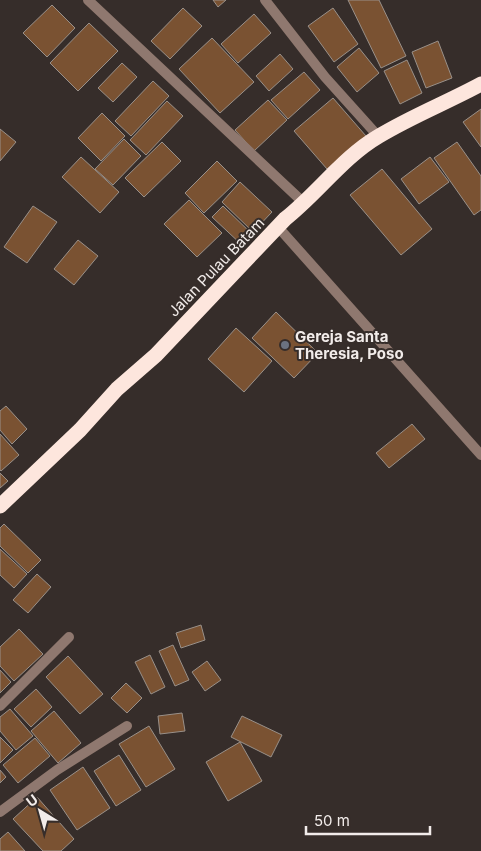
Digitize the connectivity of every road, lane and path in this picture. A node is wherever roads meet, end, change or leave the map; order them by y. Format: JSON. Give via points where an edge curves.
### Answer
{"nodes":[{"id":1,"x":88,"y":0,"type":"edge"},
{"id":2,"x":267,"y":1,"type":"edge"},
{"id":3,"x":481,"y":84,"type":"edge"},
{"id":4,"x":378,"y":136,"type":"junction"},
{"id":5,"x":305,"y":204,"type":"junction"},
{"id":6,"x":278,"y":227,"type":"junction"},
{"id":7,"x":481,"y":455,"type":"edge"},
{"id":8,"x":0,"y":506,"type":"edge"},
{"id":9,"x":69,"y":636,"type":"dead end"},
{"id":10,"x":0,"y":706,"type":"edge"},
{"id":11,"x":127,"y":726,"type":"dead end"},
{"id":12,"x":0,"y":812,"type":"edge"}],
"edges":[{"from":1,"to":5,"type":"street"},
{"from":2,"to":4,"type":"street","via":[[336,90]]},
{"from":3,"to":4,"type":"highway","name":"Jalan Pulau Batam"},
{"from":4,"to":5,"type":"highway","name":"Jalan Pulau Batam","via":[[344,163]]},
{"from":5,"to":6,"type":"highway","name":"Jalan Pulau Batam"},
{"from":6,"to":7,"type":"street"},
{"from":6,"to":8,"type":"highway","name":"Jalan Pulau Batam","via":[[156,355],[117,389],[80,430]]},
{"from":9,"to":10,"type":"street"},
{"from":11,"to":12,"type":"street","via":[[57,770]]}]}
